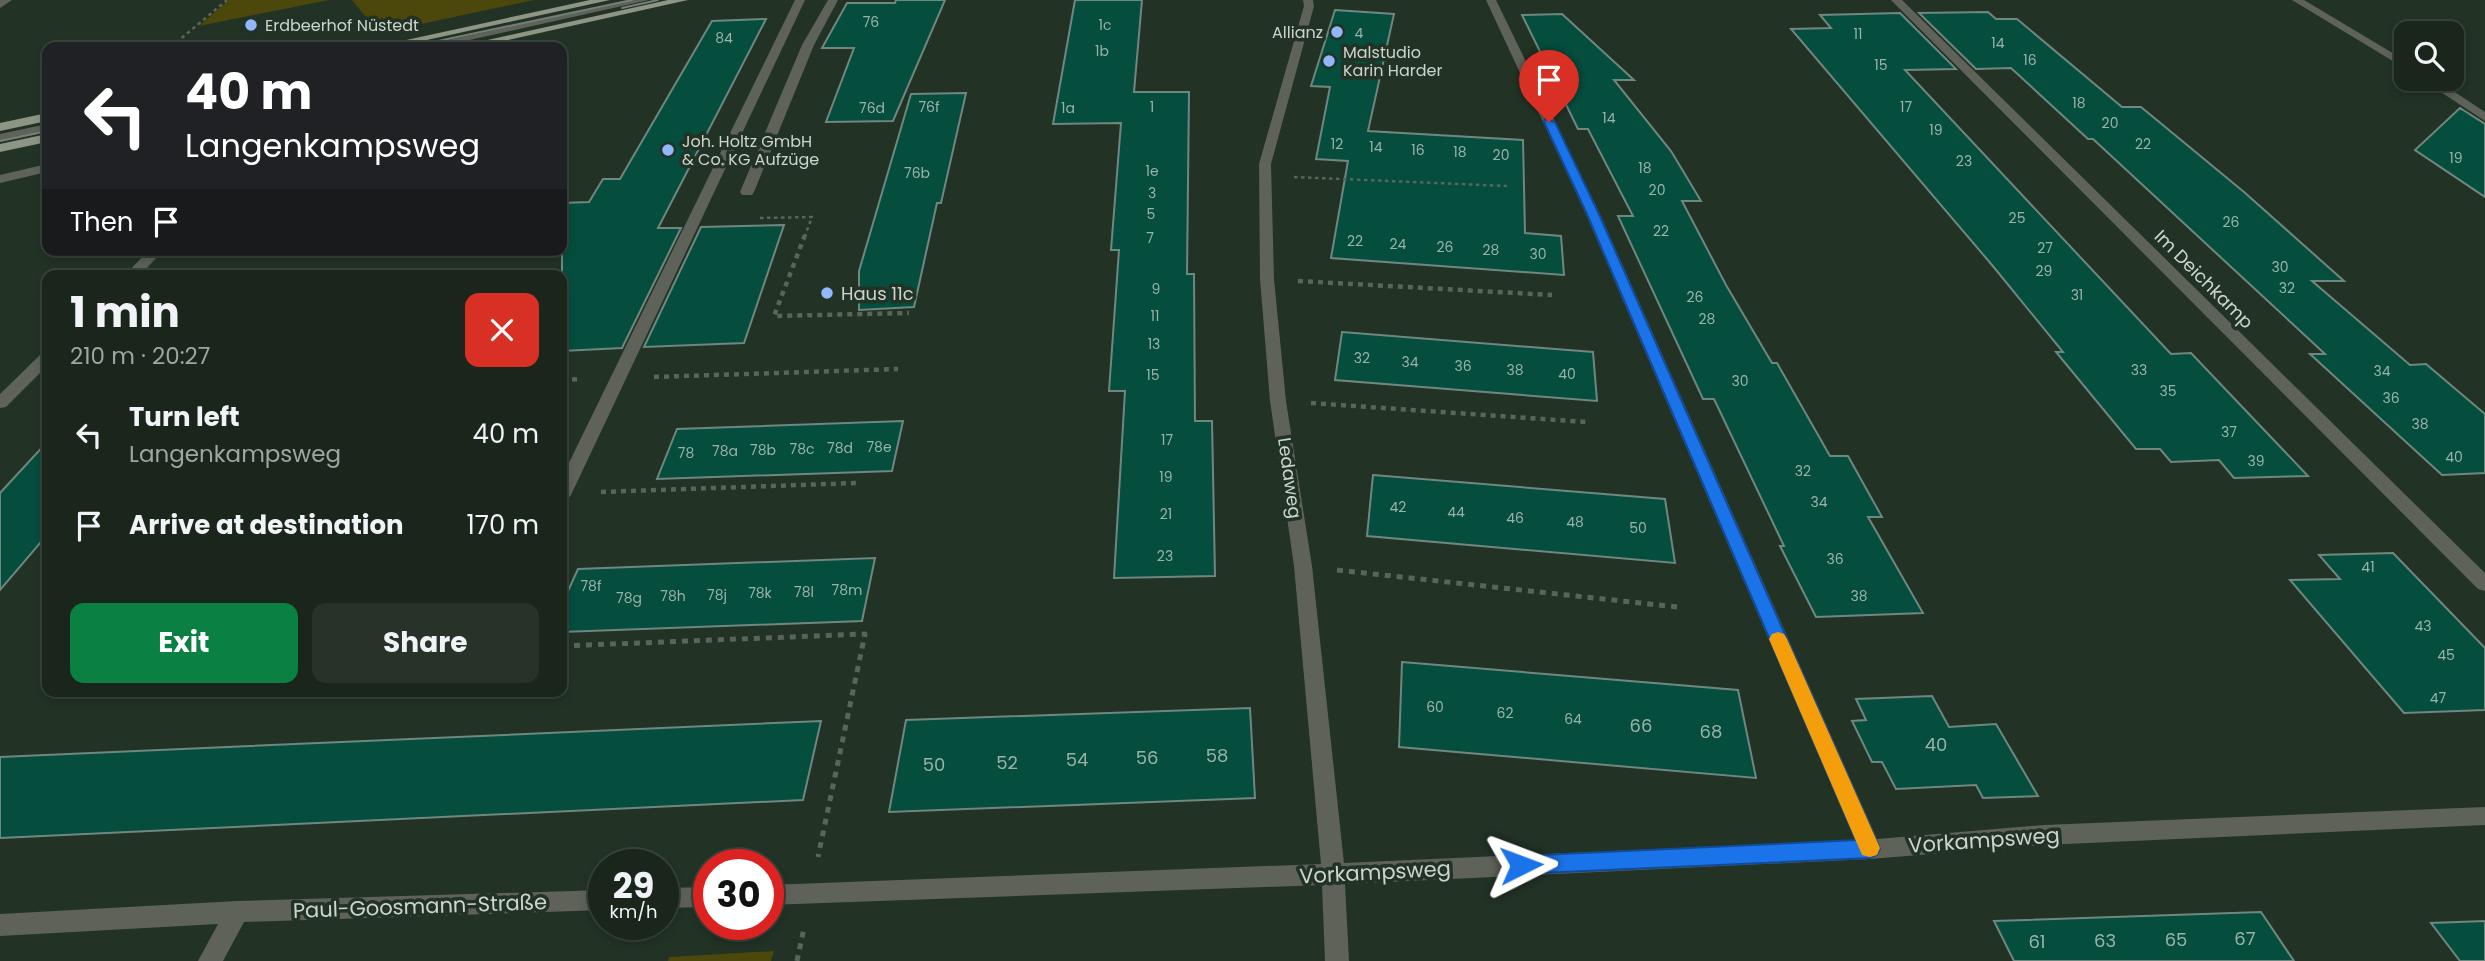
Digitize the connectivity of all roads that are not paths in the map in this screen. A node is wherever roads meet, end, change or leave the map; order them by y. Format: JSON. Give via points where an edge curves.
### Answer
{"nodes":[{"id":1,"x":7,"y":0,"type":"edge"},
{"id":2,"x":605,"y":0,"type":"edge"},
{"id":3,"x":644,"y":0,"type":"edge"},
{"id":4,"x":683,"y":0,"type":"edge"},
{"id":5,"x":800,"y":0,"type":"edge"},
{"id":6,"x":834,"y":0,"type":"edge"},
{"id":7,"x":1308,"y":0,"type":"edge"},
{"id":8,"x":1491,"y":0,"type":"edge"},
{"id":9,"x":1896,"y":0,"type":"edge"},
{"id":10,"x":2297,"y":0,"type":"edge"},
{"id":11,"x":0,"y":5,"type":"edge"},
{"id":12,"x":404,"y":42,"type":"edge"},
{"id":13,"x":447,"y":42,"type":"edge"},
{"id":14,"x":486,"y":42,"type":"edge"},
{"id":15,"x":2394,"y":59,"type":"edge"},
{"id":16,"x":2445,"y":91,"type":"edge"},
{"id":17,"x":2485,"y":117,"type":"edge"},
{"id":18,"x":42,"y":118,"type":"edge"},
{"id":19,"x":0,"y":127,"type":"edge"},
{"id":20,"x":42,"y":129,"type":"edge"},
{"id":21,"x":0,"y":138,"type":"edge"},
{"id":22,"x":42,"y":139,"type":"edge"},
{"id":23,"x":0,"y":148,"type":"edge"},
{"id":24,"x":42,"y":170,"type":"edge"},
{"id":25,"x":0,"y":179,"type":"edge"},
{"id":26,"x":747,"y":192,"type":"dead end"},
{"id":27,"x":151,"y":256,"type":"edge"},
{"id":28,"x":137,"y":270,"type":"edge"},
{"id":29,"x":42,"y":362,"type":"edge"},
{"id":30,"x":0,"y":403,"type":"edge"},
{"id":31,"x":567,"y":484,"type":"edge"},
{"id":32,"x":2485,"y":584,"type":"edge"},
{"id":33,"x":2485,"y":816,"type":"edge"},
{"id":34,"x":1870,"y":849,"type":"junction"},
{"id":35,"x":1333,"y":874,"type":"junction"},
{"id":36,"x":784,"y":895,"type":"edge"},
{"id":37,"x":588,"y":901,"type":"edge"},
{"id":38,"x":237,"y":912,"type":"junction"},
{"id":39,"x":0,"y":925,"type":"edge"},
{"id":40,"x":210,"y":961,"type":"edge"},
{"id":41,"x":1337,"y":961,"type":"edge"}],
"edges":[{"from":1,"to":11,"type":"street"},
{"from":2,"to":12,"type":"main road"},
{"from":3,"to":13,"type":"street"},
{"from":4,"to":14,"type":"main road"},
{"from":5,"to":31,"type":"street"},
{"from":6,"to":26,"type":"street","via":[[808,45]]},
{"from":7,"to":35,"type":"street","name":"Ledaweg","via":[[1265,164],[1267,279],[1278,401],[1303,566]]},
{"from":8,"to":34,"type":"street","via":[[1592,212]]},
{"from":9,"to":32,"type":"street","name":"Im Deichkamp"},
{"from":10,"to":15,"type":"street"},
{"from":16,"to":17,"type":"street"},
{"from":18,"to":19,"type":"main road"},
{"from":20,"to":21,"type":"street"},
{"from":22,"to":23,"type":"main road"},
{"from":24,"to":25,"type":"street"},
{"from":27,"to":28,"type":"street"},
{"from":29,"to":30,"type":"street"},
{"from":33,"to":34,"type":"street","name":"Vorkampsweg","via":[[2044,835]]},
{"from":34,"to":35,"type":"street","name":"Vorkampsweg"},
{"from":35,"to":36,"type":"street","name":"Vorkampsweg"},
{"from":35,"to":41,"type":"street","name":"Ledaweg"},
{"from":37,"to":38,"type":"street","name":"Paul-Goosmann-Straße"},
{"from":38,"to":39,"type":"street","name":"Paul-Goosmann-Straße"},
{"from":38,"to":40,"type":"street"}]}
